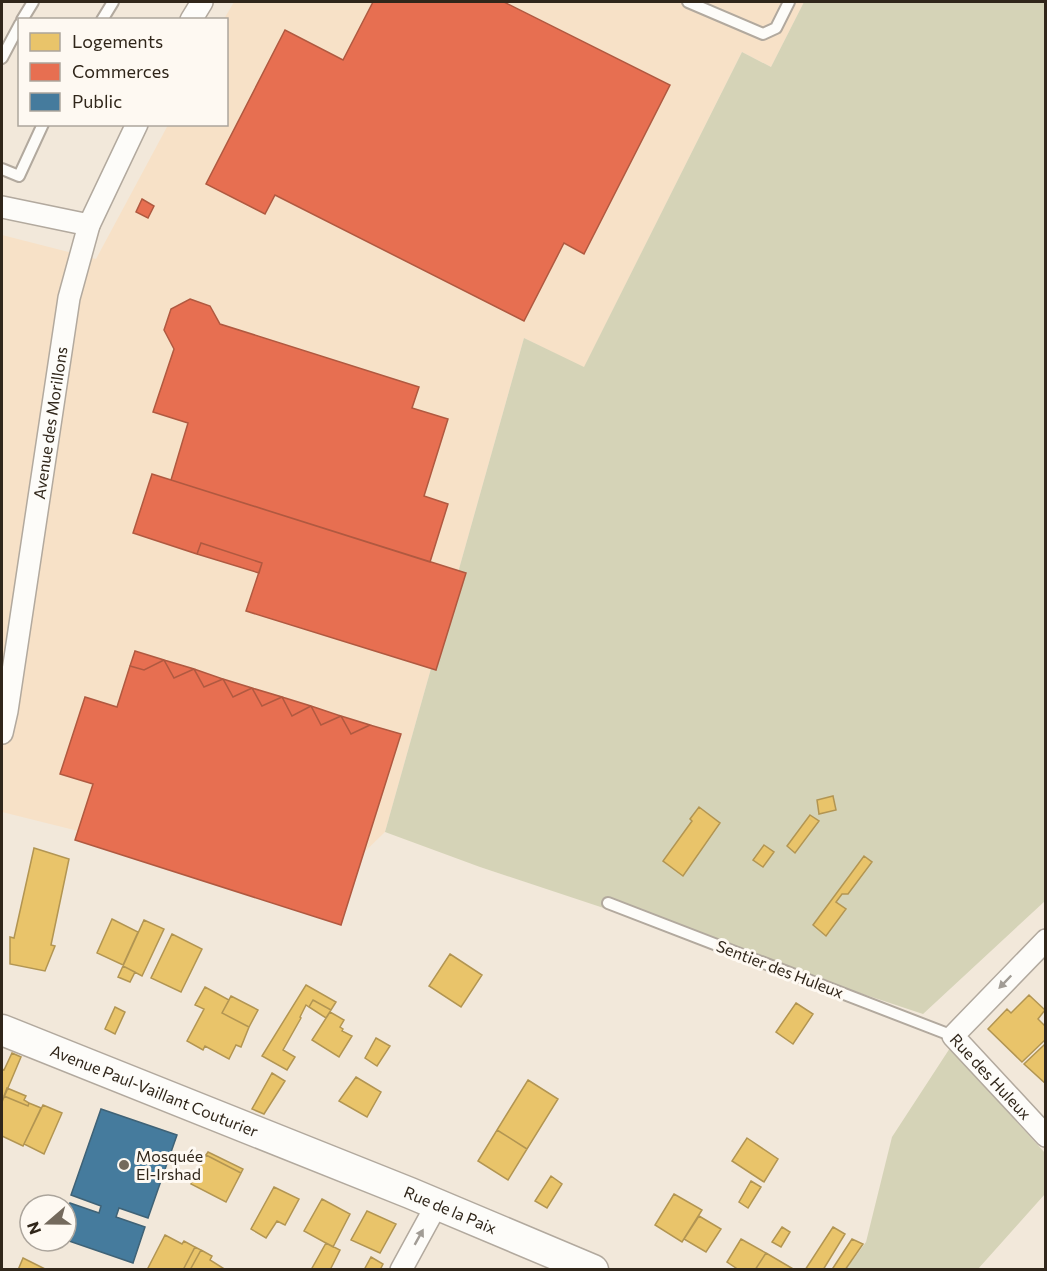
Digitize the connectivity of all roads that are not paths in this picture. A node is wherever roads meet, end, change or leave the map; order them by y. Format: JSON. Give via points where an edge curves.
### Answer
{"nodes":[{"id":1,"x":33,"y":2,"type":"edge"},
{"id":2,"x":113,"y":2,"type":"edge"},
{"id":3,"x":202,"y":2,"type":"edge"},
{"id":4,"x":688,"y":2,"type":"edge"},
{"id":5,"x":789,"y":2,"type":"edge"},
{"id":6,"x":23,"y":18,"type":"edge"},
{"id":7,"x":103,"y":18,"type":"edge"},
{"id":8,"x":192,"y":18,"type":"edge"},
{"id":9,"x":18,"y":28,"type":"edge"},
{"id":10,"x":2,"y":58,"type":"edge"},
{"id":11,"x":42,"y":126,"type":"edge"},
{"id":12,"x":136,"y":126,"type":"edge"},
{"id":13,"x":2,"y":169,"type":"edge"},
{"id":14,"x":2,"y":207,"type":"edge"},
{"id":15,"x":89,"y":225,"type":"junction"},
{"id":16,"x":2,"y":733,"type":"edge"},
{"id":17,"x":608,"y":903,"type":"dead end"},
{"id":18,"x":1046,"y":940,"type":"edge"},
{"id":19,"x":2,"y":1030,"type":"edge"},
{"id":20,"x":952,"y":1036,"type":"junction"},
{"id":21,"x":1046,"y":1136,"type":"edge"},
{"id":22,"x":307,"y":1152,"type":"joint"},
{"id":23,"x":437,"y":1204,"type":"junction"},
{"id":24,"x":401,"y":1269,"type":"edge"},
{"id":25,"x":594,"y":1269,"type":"edge"}],
"edges":[{"from":1,"to":6,"type":"lane"},
{"from":2,"to":7,"type":"lane"},
{"from":3,"to":8,"type":"street"},
{"from":4,"to":5,"type":"lane","via":[[763,34],[776,28]]},
{"from":9,"to":10,"type":"lane"},
{"from":11,"to":13,"type":"lane","via":[[19,176]]},
{"from":12,"to":15,"type":"street","name":"Avenue des Morillons"},
{"from":14,"to":15,"type":"street"},
{"from":15,"to":16,"type":"street","name":"Avenue des Morillons","via":[[69,298]]},
{"from":17,"to":20,"type":"lane","name":"Sentier des Huleux"},
{"from":18,"to":20,"type":"street","name":"Rue des Huleux","one_way":true},
{"from":19,"to":22,"type":"street","name":"Avenue Paul-Vaillant Couturier"},
{"from":20,"to":21,"type":"street","name":"Rue des Huleux"},
{"from":22,"to":23,"type":"street","name":"Rue de la Paix"},
{"from":24,"to":23,"type":"street","one_way":true},
{"from":23,"to":25,"type":"street","name":"Rue de la Paix"}]}
